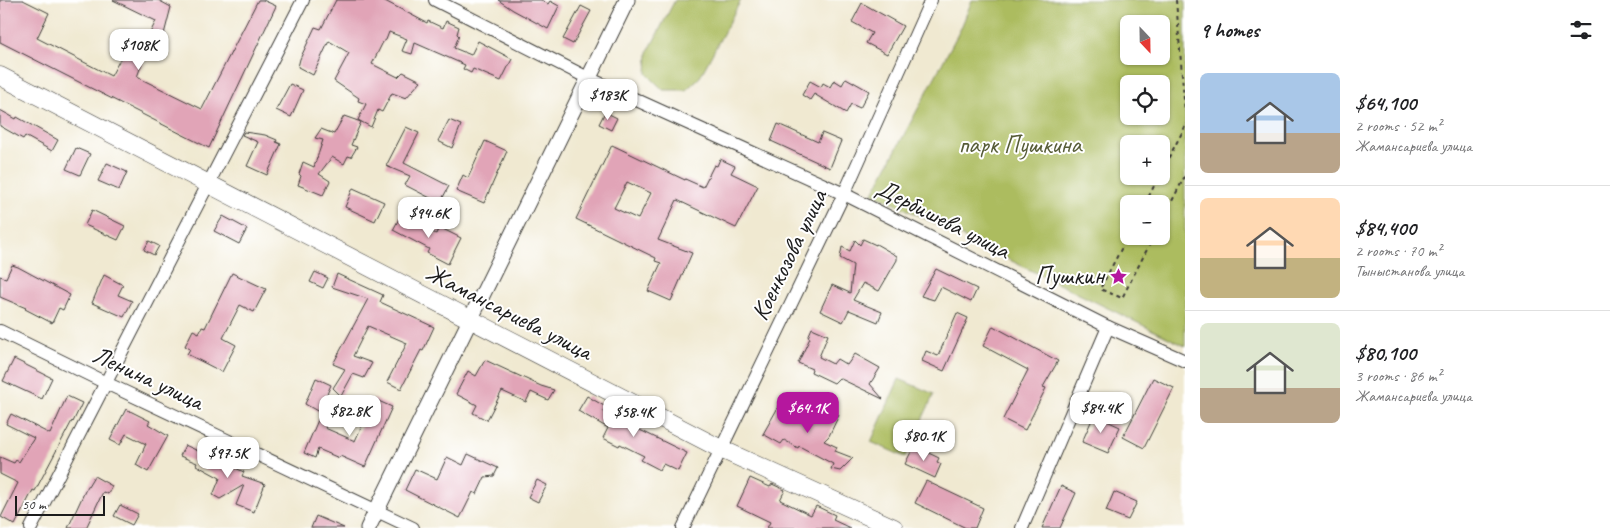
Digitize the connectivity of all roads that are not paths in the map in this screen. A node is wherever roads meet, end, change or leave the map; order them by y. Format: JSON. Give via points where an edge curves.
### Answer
{"nodes":[{"id":1,"x":303,"y":0,"type":"edge"},
{"id":2,"x":436,"y":0,"type":"edge"},
{"id":3,"x":627,"y":0,"type":"edge"},
{"id":4,"x":930,"y":0,"type":"edge"},
{"id":5,"x":0,"y":76,"type":"edge"},
{"id":6,"x":588,"y":78,"type":"junction"},
{"id":7,"x":208,"y":184,"type":"junction"},
{"id":8,"x":844,"y":194,"type":"junction"},
{"id":9,"x":469,"y":320,"type":"junction"},
{"id":10,"x":1108,"y":327,"type":"junction"},
{"id":11,"x":0,"y":331,"type":"edge"},
{"id":12,"x":1185,"y":361,"type":"edge"},
{"id":13,"x":106,"y":383,"type":"junction"},
{"id":14,"x":721,"y":449,"type":"junction"},
{"id":15,"x":376,"y":510,"type":"junction"},
{"id":16,"x":31,"y":528,"type":"edge"},
{"id":17,"x":368,"y":528,"type":"edge"},
{"id":18,"x":414,"y":528,"type":"edge"},
{"id":19,"x":683,"y":528,"type":"edge"},
{"id":20,"x":894,"y":528,"type":"edge"},
{"id":21,"x":1022,"y":528,"type":"edge"}],
"edges":[{"from":1,"to":7,"type":"street"},
{"from":2,"to":6,"type":"street"},
{"from":3,"to":6,"type":"street"},
{"from":4,"to":8,"type":"street","name":"Коенкозова улица"},
{"from":5,"to":7,"type":"main road","name":"Жамансариева улица"},
{"from":6,"to":8,"type":"street","name":"Дербишева улица"},
{"from":6,"to":9,"type":"street"},
{"from":7,"to":9,"type":"main road","name":"Жамансариева улица"},
{"from":7,"to":13,"type":"street"},
{"from":8,"to":10,"type":"street","name":"Дербишева улица"},
{"from":8,"to":14,"type":"street","name":"Коенкозова улица"},
{"from":9,"to":14,"type":"main road","name":"Жамансариева улица"},
{"from":9,"to":15,"type":"street"},
{"from":10,"to":12,"type":"street","name":"Дербишева улица"},
{"from":10,"to":21,"type":"street"},
{"from":11,"to":13,"type":"street","name":"Ленина улица"},
{"from":13,"to":15,"type":"street","name":"Ленина улица"},
{"from":13,"to":16,"type":"street"},
{"from":14,"to":19,"type":"street","name":"Коенкозова улица"},
{"from":14,"to":20,"type":"main road","name":"Жамансариева улица"},
{"from":15,"to":17,"type":"street"},
{"from":15,"to":18,"type":"street","name":"Ленина улица"}]}
